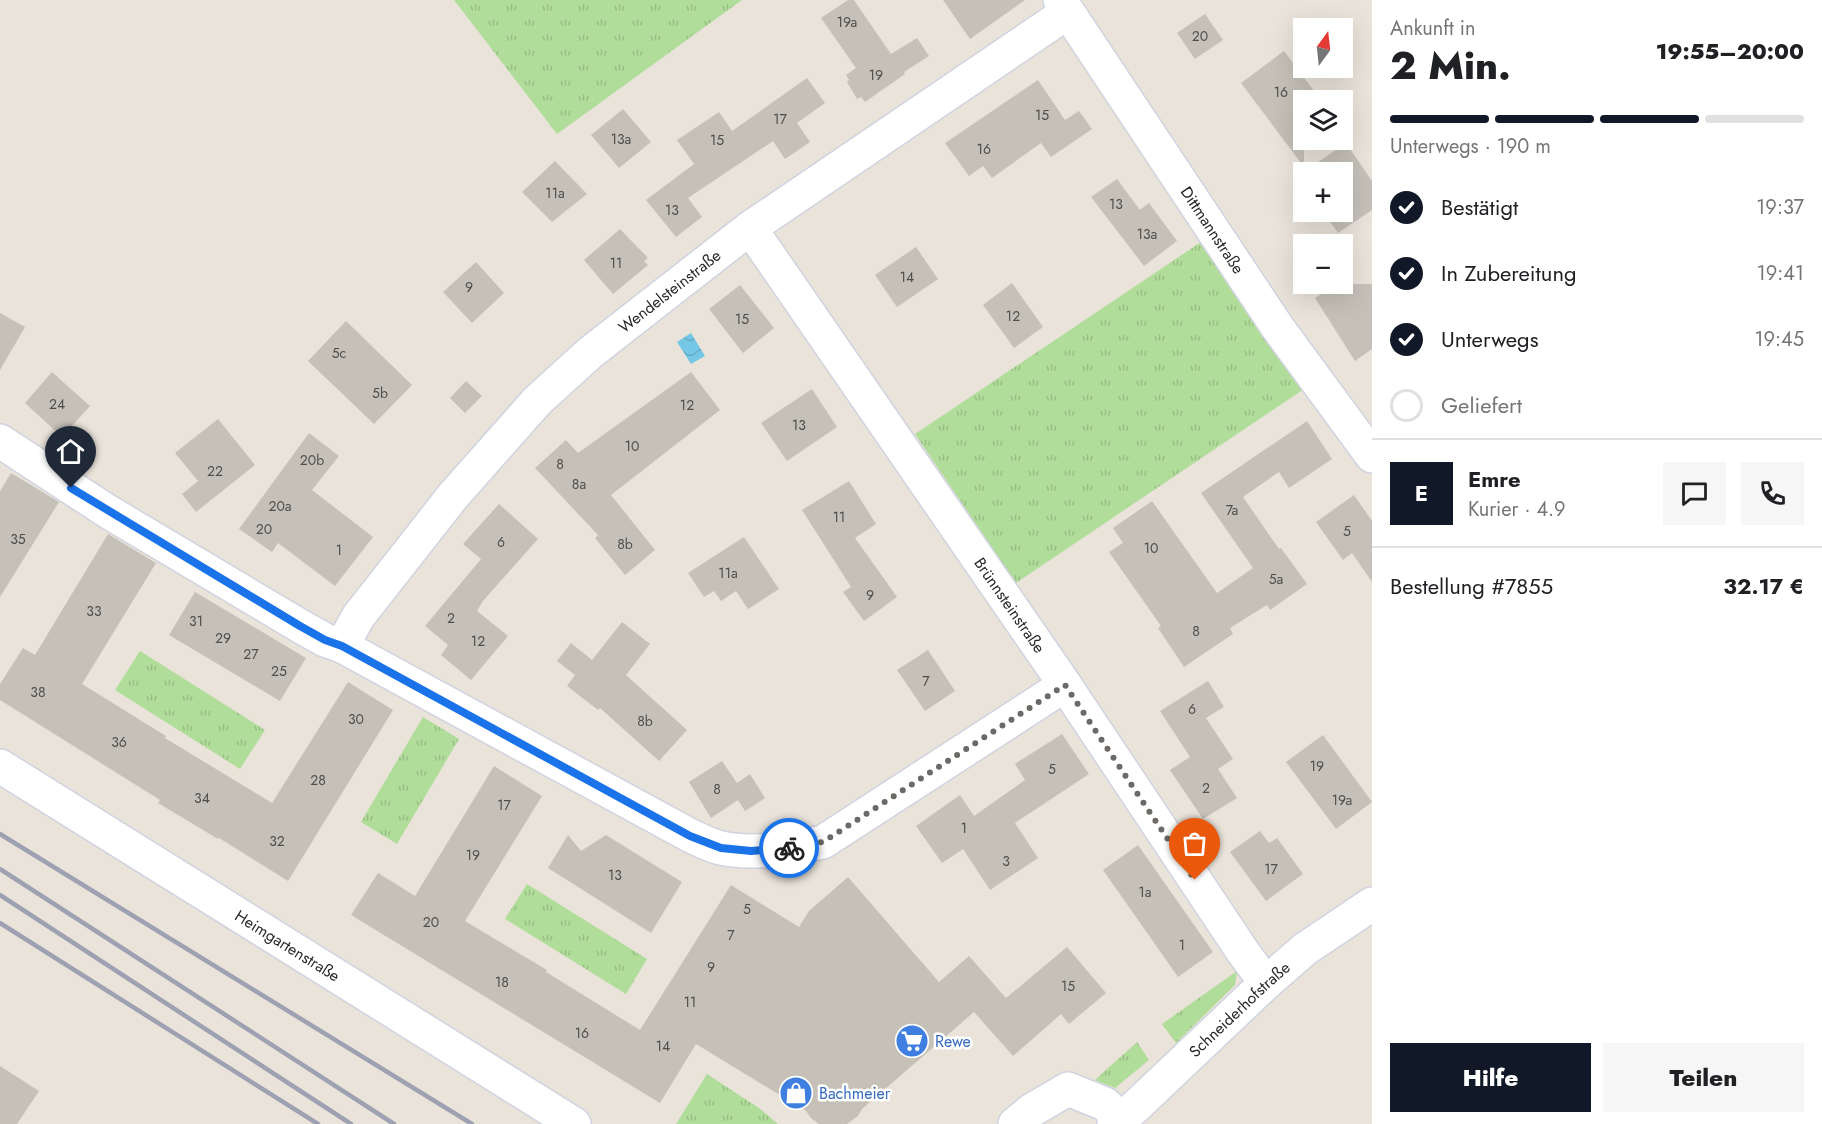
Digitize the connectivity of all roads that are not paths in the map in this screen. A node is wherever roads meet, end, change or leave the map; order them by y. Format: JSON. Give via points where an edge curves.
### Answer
{"nodes":[{"id":1,"x":1064,"y":6,"type":"edge"},
{"id":2,"x":750,"y":228,"type":"junction"},
{"id":3,"x":0,"y":441,"type":"edge"},
{"id":4,"x":1372,"y":456,"type":"edge"},
{"id":5,"x":342,"y":646,"type":"junction"},
{"id":6,"x":1065,"y":685,"type":"junction"},
{"id":7,"x":0,"y":766,"type":"edge"},
{"id":8,"x":1372,"y":904,"type":"edge"},
{"id":9,"x":1266,"y":983,"type":"junction"},
{"id":10,"x":1117,"y":1121,"type":"edge"},
{"id":11,"x":574,"y":1124,"type":"edge"},
{"id":12,"x":1015,"y":1124,"type":"edge"}],
"edges":[{"from":1,"to":2,"type":"street","name":"Wendelsteinstraße"},
{"from":1,"to":4,"type":"street","name":"Dittmannstraße","via":[[1278,328]]},
{"from":2,"to":5,"type":"street","name":"Wendelsteinstraße","via":[[591,352],[537,401],[453,496],[358,617]]},
{"from":2,"to":6,"type":"street","name":"Brünnsteinstraße"},
{"from":3,"to":5,"type":"street","via":[[107,511],[279,614]]},
{"from":5,"to":6,"type":"street","via":[[690,836],[721,848],[751,851],[823,842]]},
{"from":6,"to":9,"type":"street","name":"Brünnsteinstraße"},
{"from":7,"to":11,"type":"street","name":"Heimgartenstraße"},
{"from":8,"to":9,"type":"street","name":"Schneiderhofstraße","via":[[1305,949]]},
{"from":9,"to":10,"type":"street","name":"Schneiderhofstraße"},
{"from":10,"to":12,"type":"street","via":[[1105,1104],[1068,1089]]}]}
